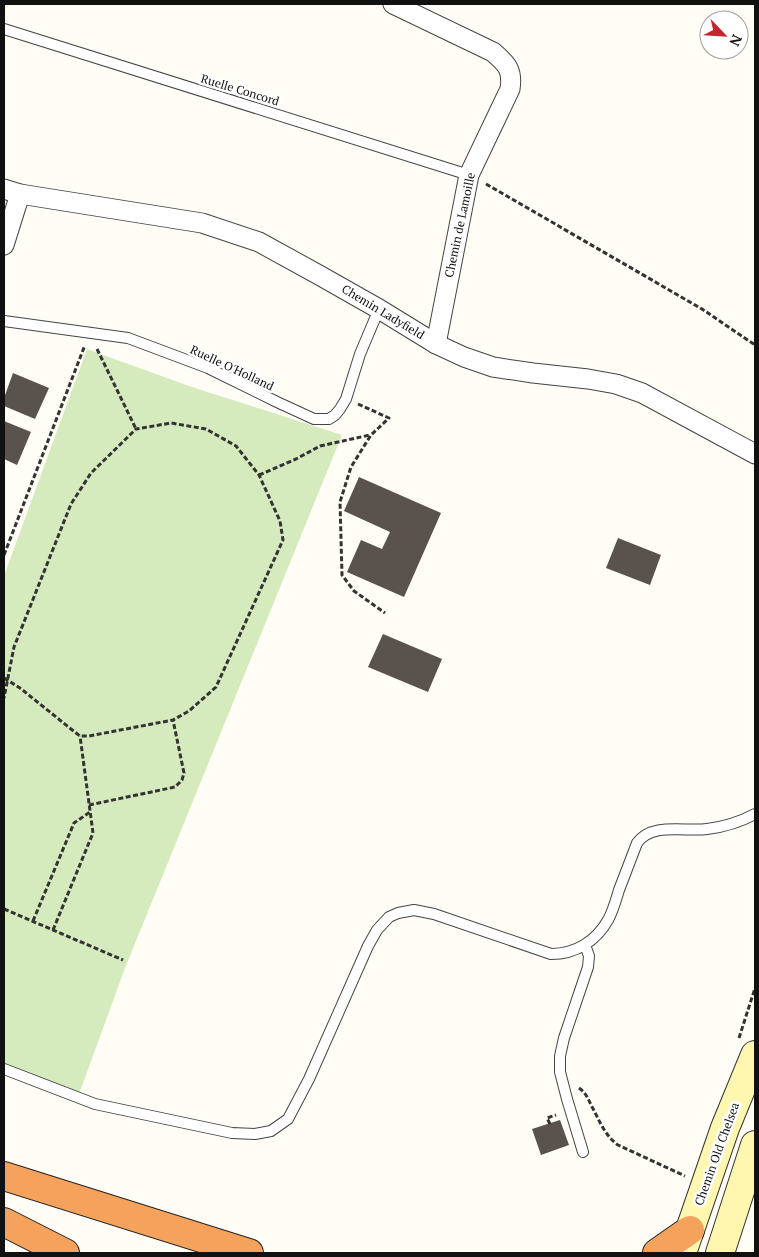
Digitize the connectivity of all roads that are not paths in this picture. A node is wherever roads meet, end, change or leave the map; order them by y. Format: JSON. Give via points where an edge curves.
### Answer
{"nodes":[{"id":1,"x":393,"y":4,"type":"edge"},
{"id":2,"x":4,"y":29,"type":"edge"},
{"id":3,"x":469,"y":175,"type":"junction"},
{"id":4,"x":12,"y":191,"type":"edge"},
{"id":5,"x":4,"y":245,"type":"edge"},
{"id":6,"x":379,"y":309,"type":"junction"},
{"id":7,"x":4,"y":321,"type":"edge"},
{"id":8,"x":436,"y":344,"type":"junction"},
{"id":9,"x":755,"y":454,"type":"edge"},
{"id":10,"x":755,"y":814,"type":"edge"},
{"id":11,"x":586,"y":945,"type":"junction"},
{"id":12,"x":755,"y":1055,"type":"edge"},
{"id":13,"x":4,"y":1069,"type":"edge"},
{"id":14,"x":755,"y":1145,"type":"edge"},
{"id":15,"x":583,"y":1152,"type":"dead end"},
{"id":16,"x":4,"y":1176,"type":"edge"},
{"id":17,"x":4,"y":1222,"type":"edge"},
{"id":18,"x":686,"y":1241,"type":"edge"},
{"id":19,"x":66,"y":1253,"type":"edge"},
{"id":20,"x":250,"y":1253,"type":"edge"},
{"id":21,"x":657,"y":1253,"type":"edge"},
{"id":22,"x":720,"y":1253,"type":"edge"}],
"edges":[{"from":1,"to":3,"type":"street","name":"Chemin de Lamoille","via":[[493,52],[510,71],[510,89]]},
{"from":2,"to":3,"type":"lane","name":"Ruelle Concord"},
{"from":3,"to":8,"type":"street","name":"Chemin de Lamoille"},
{"from":4,"to":5,"type":"street"},
{"from":4,"to":6,"type":"street","name":"Chemin Ladyfield","via":[[202,223],[259,242]]},
{"from":6,"to":7,"type":"lane","name":"Ruelle O'Holland","via":[[346,399],[335,415],[328,419],[314,419],[208,368],[128,338]]},
{"from":6,"to":8,"type":"street","name":"Chemin Ladyfield"},
{"from":8,"to":9,"type":"street","name":"Chemin Ladyfield","via":[[493,367],[616,384],[642,393]]},
{"from":10,"to":11,"type":"lane","via":[[722,827],[654,831],[641,837],[608,919],[597,936]]},
{"from":11,"to":13,"type":"lane","via":[[573,951],[551,954],[434,914],[414,910],[389,917],[368,946],[288,1119],[271,1131],[255,1134],[232,1132],[95,1104]]},
{"from":11,"to":15,"type":"lane","via":[[588,967],[560,1056],[564,1089]]},
{"from":12,"to":18,"type":"street","name":"Chemin Old Chelsea"},
{"from":14,"to":22,"type":"street"},
{"from":16,"to":20,"type":"highway"},
{"from":17,"to":19,"type":"highway"},
{"from":18,"to":21,"type":"highway"}]}
